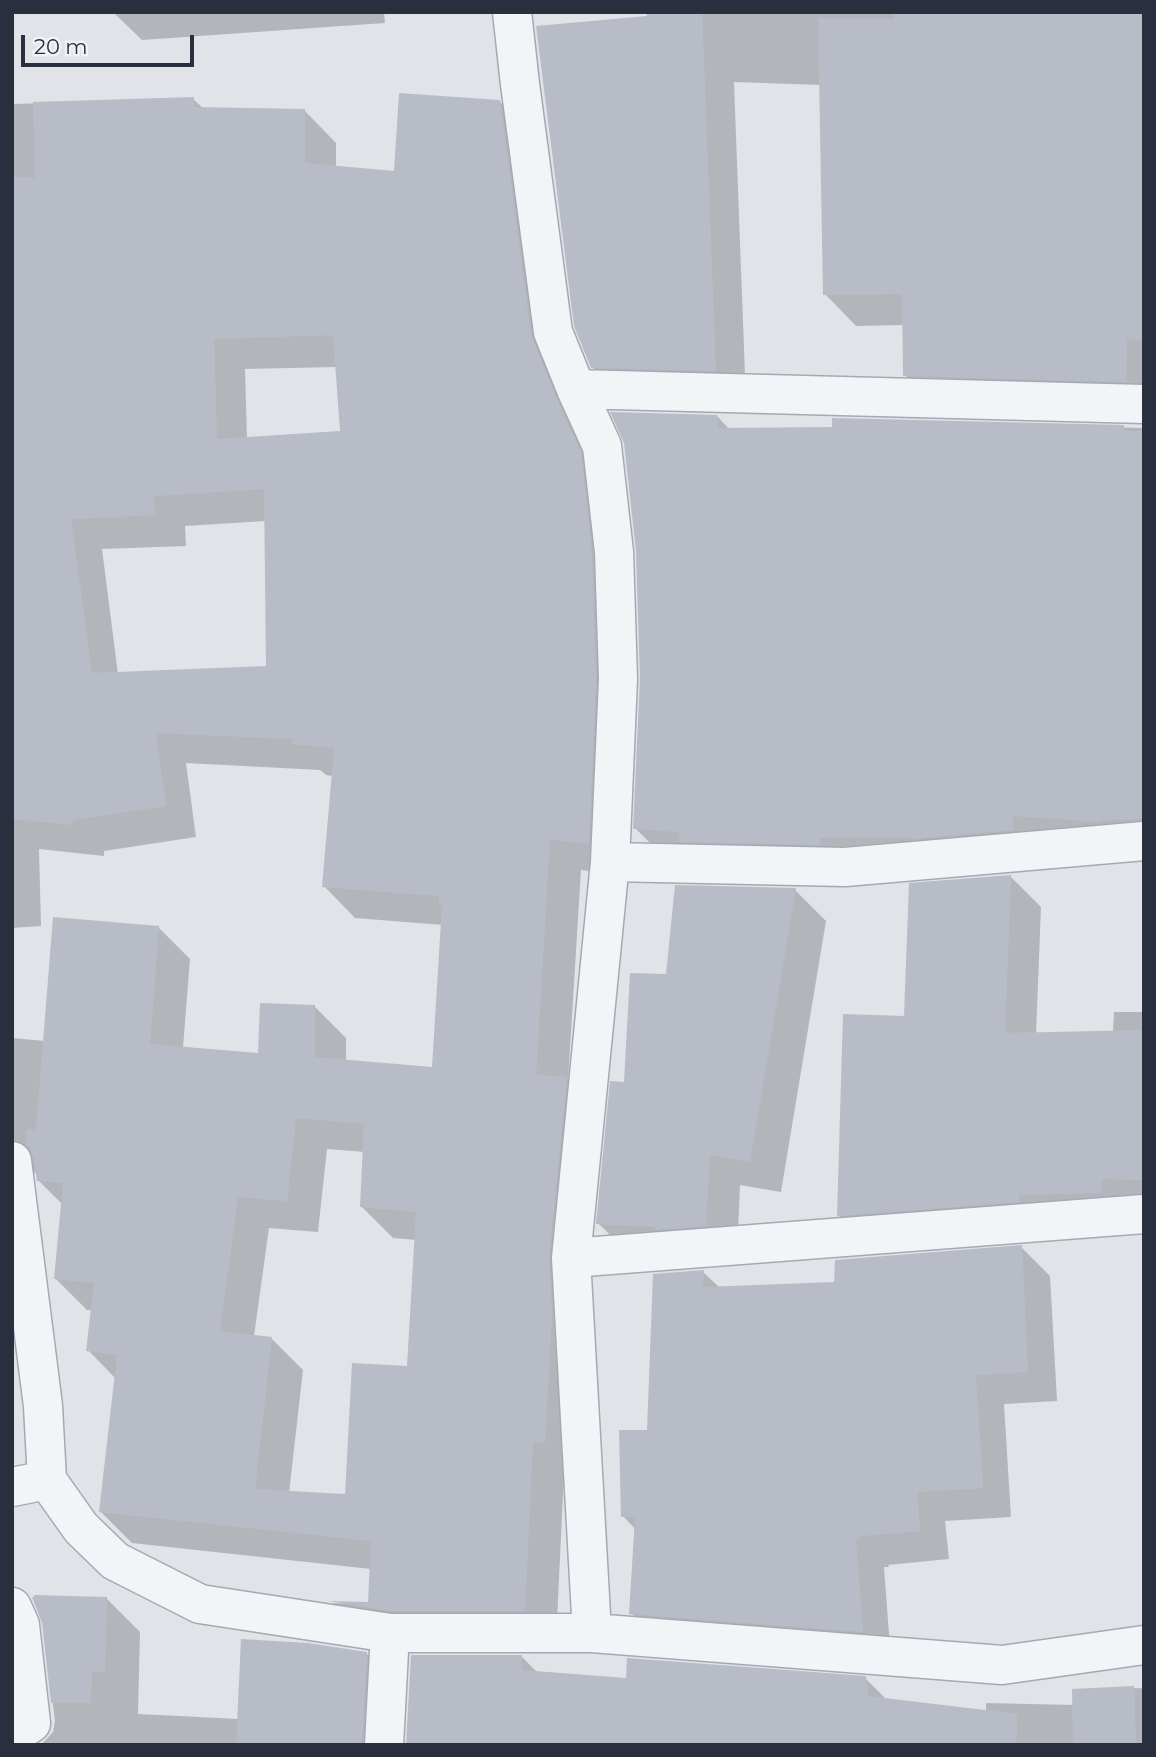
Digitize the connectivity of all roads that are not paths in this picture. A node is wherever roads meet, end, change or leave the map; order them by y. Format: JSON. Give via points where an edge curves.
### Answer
{"nodes":[{"id":1,"x":512,"y":12,"type":"edge"},
{"id":2,"x":576,"y":389,"type":"junction"},
{"id":3,"x":1144,"y":404,"type":"edge"},
{"id":4,"x":1144,"y":841,"type":"edge"},
{"id":5,"x":610,"y":862,"type":"junction"},
{"id":6,"x":12,"y":1161,"type":"edge"},
{"id":7,"x":1144,"y":1214,"type":"edge"},
{"id":8,"x":571,"y":1258,"type":"junction"},
{"id":9,"x":30,"y":1484,"type":"edge"},
{"id":10,"x":12,"y":1607,"type":"edge"},
{"id":11,"x":390,"y":1633,"type":"junction"},
{"id":12,"x":592,"y":1633,"type":"junction"},
{"id":13,"x":1144,"y":1645,"type":"edge"},
{"id":14,"x":12,"y":1736,"type":"edge"},
{"id":15,"x":384,"y":1745,"type":"edge"}],
"edges":[{"from":1,"to":2,"type":"street","via":[[553,332]]},
{"from":2,"to":3,"type":"street"},
{"from":2,"to":5,"type":"street","via":[[602,446],[614,552],[618,679]]},
{"from":4,"to":5,"type":"street","via":[[845,867]]},
{"from":5,"to":8,"type":"street"},
{"from":6,"to":9,"type":"street","via":[[43,1406]]},
{"from":7,"to":8,"type":"street"},
{"from":8,"to":12,"type":"street"},
{"from":9,"to":11,"type":"street","via":[[115,1561],[200,1604]]},
{"from":10,"to":14,"type":"street","via":[[20,1625],[32,1723]]},
{"from":11,"to":12,"type":"street"},
{"from":11,"to":15,"type":"street"},
{"from":12,"to":13,"type":"street","via":[[1002,1665]]}]}
